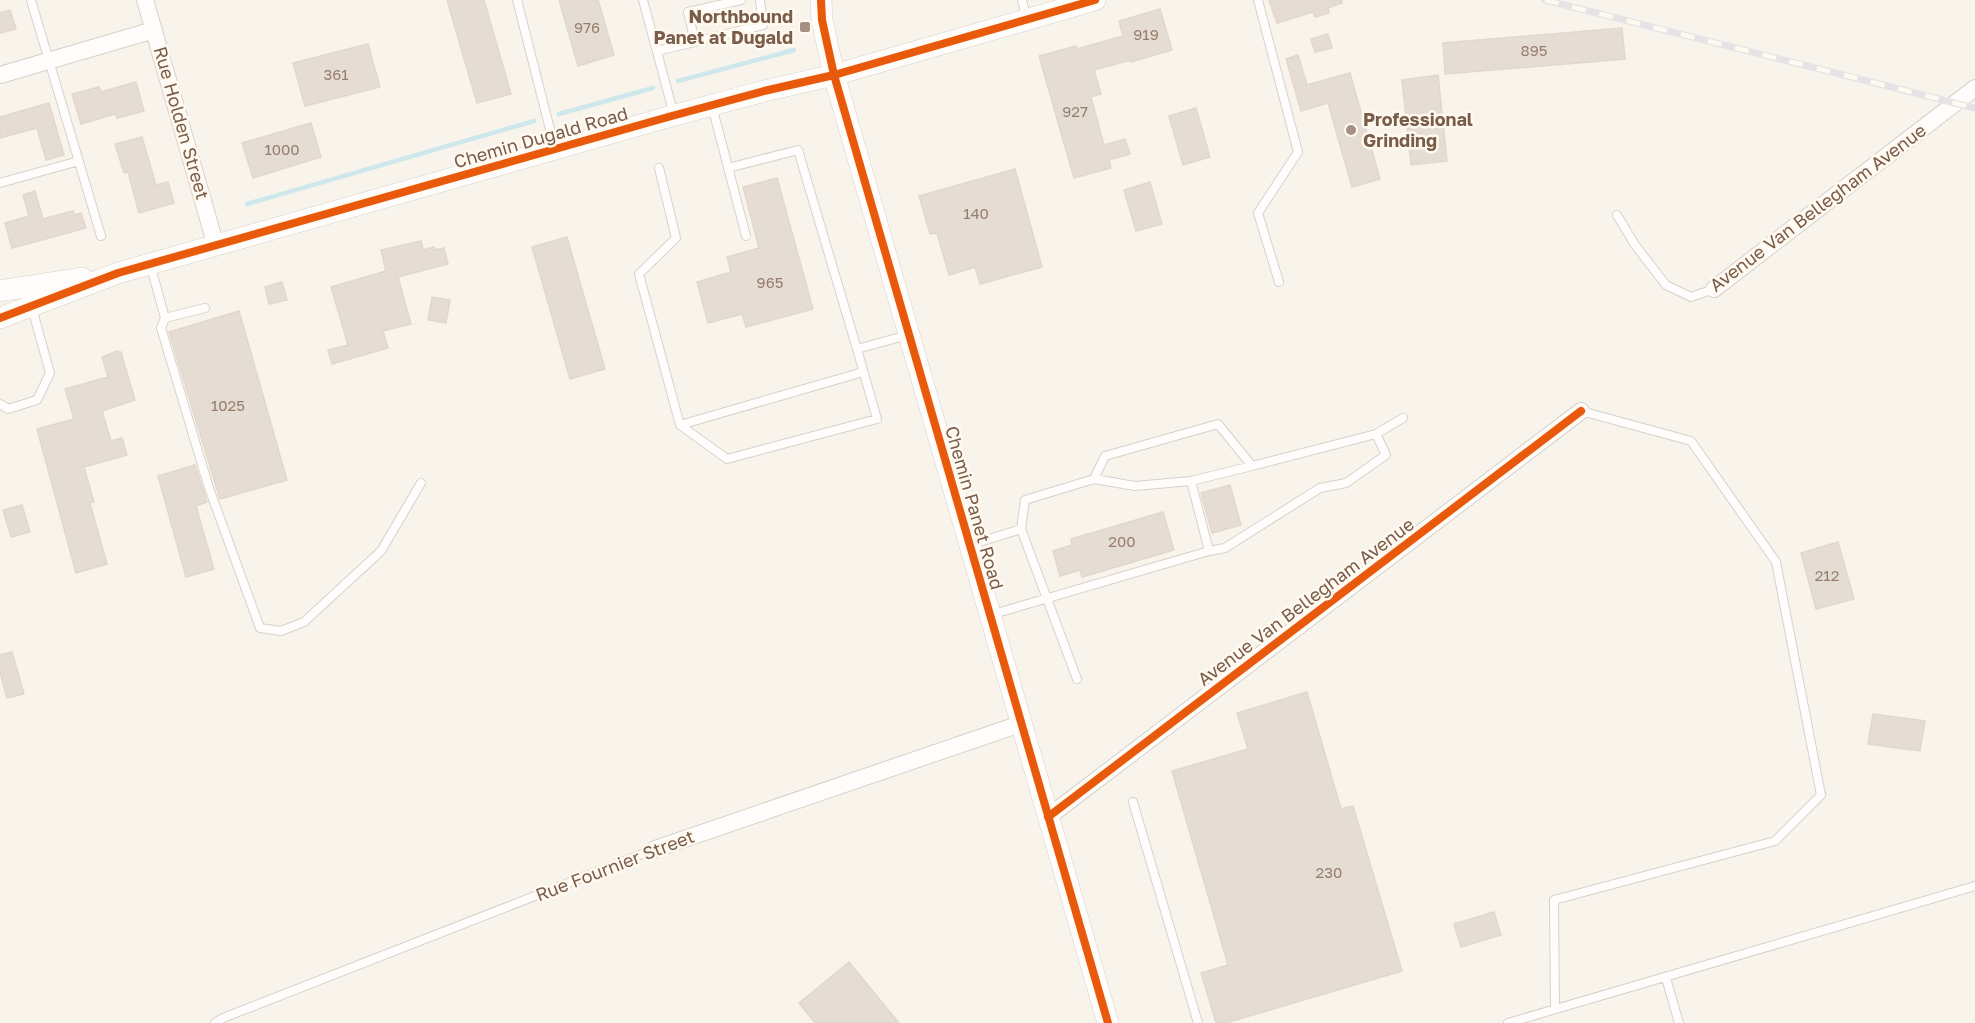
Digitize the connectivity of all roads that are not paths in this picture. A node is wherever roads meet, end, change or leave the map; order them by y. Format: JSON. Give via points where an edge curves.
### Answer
{"nodes":[{"id":1,"x":31,"y":0,"type":"edge"},
{"id":2,"x":145,"y":0,"type":"edge"},
{"id":3,"x":517,"y":0,"type":"edge"},
{"id":4,"x":643,"y":0,"type":"edge"},
{"id":5,"x":741,"y":0,"type":"edge"},
{"id":6,"x":760,"y":0,"type":"edge"},
{"id":7,"x":821,"y":0,"type":"edge"},
{"id":8,"x":1095,"y":0,"type":"edge"},
{"id":9,"x":1258,"y":0,"type":"edge"},
{"id":10,"x":1024,"y":10,"type":"edge"},
{"id":11,"x":154,"y":30,"type":"junction"},
{"id":12,"x":695,"y":42,"type":"junction"},
{"id":13,"x":657,"y":51,"type":"junction"},
{"id":14,"x":49,"y":61,"type":"junction"},
{"id":15,"x":0,"y":75,"type":"edge"},
{"id":16,"x":834,"y":75,"type":"junction"},
{"id":17,"x":1975,"y":88,"type":"edge"},
{"id":18,"x":712,"y":106,"type":"junction"},
{"id":19,"x":674,"y":116,"type":"junction"},
{"id":20,"x":556,"y":150,"type":"junction"},
{"id":21,"x":79,"y":161,"type":"junction"},
{"id":22,"x":659,"y":168,"type":"dead end"},
{"id":23,"x":728,"y":168,"type":"junction"},
{"id":24,"x":0,"y":183,"type":"edge"},
{"id":25,"x":1617,"y":215,"type":"dead end"},
{"id":26,"x":101,"y":236,"type":"dead end"},
{"id":27,"x":746,"y":236,"type":"dead end"},
{"id":28,"x":216,"y":246,"type":"junction"},
{"id":29,"x":150,"y":264,"type":"junction"},
{"id":30,"x":118,"y":273,"type":"junction"},
{"id":31,"x":1279,"y":282,"type":"dead end"},
{"id":32,"x":1714,"y":290,"type":"joint"},
{"id":33,"x":0,"y":291,"type":"edge"},
{"id":34,"x":32,"y":306,"type":"junction"},
{"id":35,"x":206,"y":308,"type":"dead end"},
{"id":36,"x":0,"y":318,"type":"edge"},
{"id":37,"x":165,"y":318,"type":"junction"},
{"id":38,"x":909,"y":335,"type":"junction"},
{"id":39,"x":857,"y":349,"type":"junction"},
{"id":40,"x":863,"y":372,"type":"junction"},
{"id":41,"x":0,"y":404,"type":"edge"},
{"id":42,"x":1581,"y":411,"type":"joint"},
{"id":43,"x":1403,"y":418,"type":"dead end"},
{"id":44,"x":680,"y":425,"type":"junction"},
{"id":45,"x":1376,"y":434,"type":"junction"},
{"id":46,"x":1252,"y":466,"type":"junction"},
{"id":47,"x":1094,"y":479,"type":"junction"},
{"id":48,"x":1191,"y":481,"type":"junction"},
{"id":49,"x":421,"y":483,"type":"dead end"},
{"id":50,"x":1021,"y":529,"type":"junction"},
{"id":51,"x":969,"y":545,"type":"junction"},
{"id":52,"x":1209,"y":551,"type":"junction"},
{"id":53,"x":1048,"y":598,"type":"junction"},
{"id":54,"x":989,"y":615,"type":"junction"},
{"id":55,"x":1077,"y":679,"type":"dead end"},
{"id":56,"x":1020,"y":724,"type":"junction"},
{"id":57,"x":1133,"y":802,"type":"dead end"},
{"id":58,"x":1048,"y":817,"type":"junction"},
{"id":59,"x":655,"y":849,"type":"joint"},
{"id":60,"x":1975,"y":886,"type":"edge"},
{"id":61,"x":1666,"y":978,"type":"junction"},
{"id":62,"x":1555,"y":1009,"type":"junction"},
{"id":63,"x":214,"y":1023,"type":"edge"},
{"id":64,"x":1108,"y":1023,"type":"edge"},
{"id":65,"x":1198,"y":1023,"type":"edge"},
{"id":66,"x":1508,"y":1023,"type":"edge"},
{"id":67,"x":1679,"y":1023,"type":"edge"}],
"edges":[{"from":1,"to":14,"type":"lane"},
{"from":2,"to":11,"type":"street","name":"Rue Holden Street"},
{"from":3,"to":20,"type":"lane"},
{"from":4,"to":13,"type":"lane"},
{"from":5,"to":12,"type":"lane","via":[[688,12]]},
{"from":6,"to":12,"type":"lane","via":[[763,25]]},
{"from":7,"to":16,"type":"street","name":"Chemin Panet Road"},
{"from":8,"to":10,"type":"street","name":"Chemin Dugald Road"},
{"from":9,"to":31,"type":"lane","via":[[1298,152],[1258,213]]},
{"from":10,"to":16,"type":"street","name":"Chemin Dugald Road"},
{"from":11,"to":14,"type":"street"},
{"from":11,"to":28,"type":"street","name":"Rue Holden Street"},
{"from":12,"to":13,"type":"lane"},
{"from":13,"to":19,"type":"lane"},
{"from":14,"to":15,"type":"street"},
{"from":14,"to":21,"type":"lane"},
{"from":16,"to":18,"type":"street","name":"Chemin Dugald Road"},
{"from":16,"to":38,"type":"street","name":"Chemin Panet Road"},
{"from":17,"to":32,"type":"street","name":"Avenue Van Bellegham Avenue"},
{"from":18,"to":19,"type":"street","name":"Chemin Dugald Road"},
{"from":18,"to":23,"type":"lane"},
{"from":19,"to":20,"type":"street","name":"Chemin Dugald Road"},
{"from":20,"to":28,"type":"street","name":"Chemin Dugald Road"},
{"from":21,"to":24,"type":"lane"},
{"from":21,"to":26,"type":"lane"},
{"from":22,"to":44,"type":"lane","via":[[676,238],[639,274]]},
{"from":23,"to":27,"type":"lane"},
{"from":23,"to":39,"type":"lane","via":[[798,150]]},
{"from":25,"to":32,"type":"lane","name":"Avenue Van Bellegham Avenue","via":[[1666,285],[1691,297]]},
{"from":28,"to":29,"type":"street","name":"Chemin Dugald Road"},
{"from":29,"to":30,"type":"street","name":"Chemin Dugald Road"},
{"from":29,"to":37,"type":"lane"},
{"from":30,"to":33,"type":"street","name":"Chemin Dugald Road"},
{"from":30,"to":34,"type":"street","name":"Chemin Dugald Road"},
{"from":34,"to":36,"type":"street","name":"Chemin Dugald Road"},
{"from":34,"to":41,"type":"lane","via":[[50,373],[37,400],[8,409]]},
{"from":35,"to":37,"type":"lane"},
{"from":37,"to":49,"type":"lane","via":[[161,328],[209,488],[260,628],[281,631],[304,622],[381,550]]},
{"from":38,"to":39,"type":"lane"},
{"from":38,"to":51,"type":"street","name":"Chemin Panet Road"},
{"from":39,"to":40,"type":"lane"},
{"from":40,"to":44,"type":"lane"},
{"from":40,"to":44,"type":"lane","via":[[877,419],[727,459]]},
{"from":42,"to":58,"type":"street","name":"Avenue Van Bellegham Avenue"},
{"from":42,"to":62,"type":"lane","via":[[1691,441],[1776,562],[1821,795],[1775,841],[1554,900]]},
{"from":43,"to":45,"type":"lane"},
{"from":45,"to":46,"type":"lane"},
{"from":45,"to":52,"type":"lane","via":[[1386,455],[1362,472],[1346,483],[1320,488],[1224,548]]},
{"from":46,"to":47,"type":"lane","via":[[1218,424],[1105,456]]},
{"from":46,"to":48,"type":"lane"},
{"from":47,"to":48,"type":"lane","via":[[1135,486]]},
{"from":47,"to":50,"type":"lane","via":[[1025,500]]},
{"from":48,"to":52,"type":"lane"},
{"from":50,"to":51,"type":"lane"},
{"from":50,"to":53,"type":"lane"},
{"from":51,"to":54,"type":"street","name":"Chemin Panet Road"},
{"from":52,"to":53,"type":"lane"},
{"from":53,"to":54,"type":"lane"},
{"from":53,"to":55,"type":"lane"},
{"from":54,"to":56,"type":"street","name":"Chemin Panet Road"},
{"from":56,"to":58,"type":"street","name":"Chemin Panet Road"},
{"from":56,"to":59,"type":"street","name":"Rue Fournier Street"},
{"from":57,"to":65,"type":"lane"},
{"from":58,"to":64,"type":"street","name":"Chemin Panet Road"},
{"from":59,"to":63,"type":"lane","name":"Rue Fournier Street"},
{"from":60,"to":61,"type":"lane"},
{"from":61,"to":62,"type":"lane"},
{"from":61,"to":67,"type":"lane"},
{"from":62,"to":66,"type":"lane"}]}
